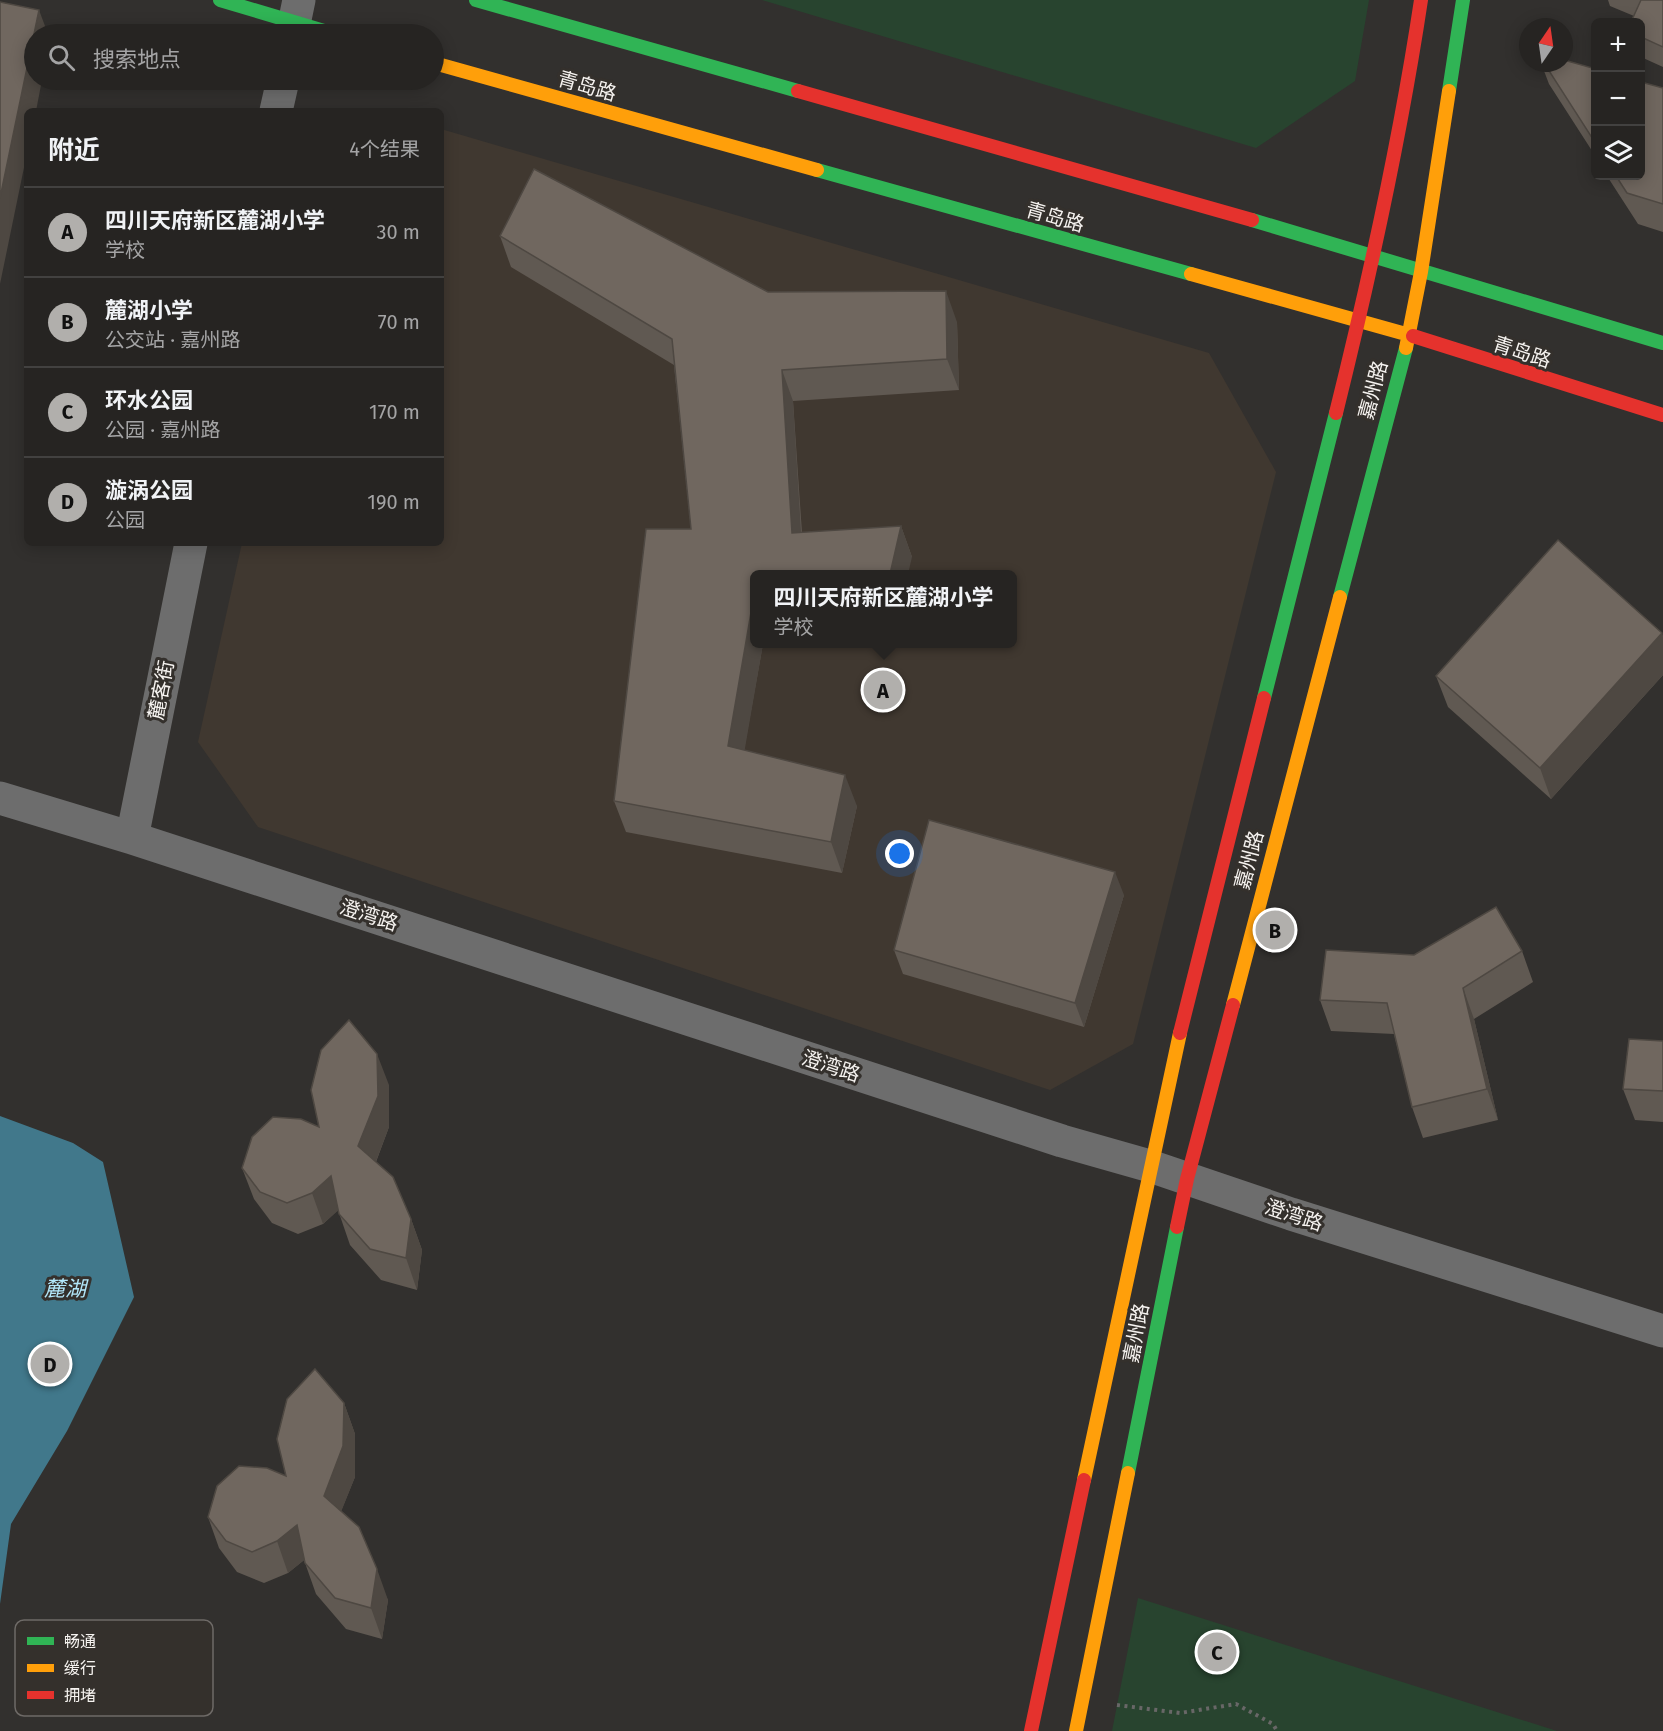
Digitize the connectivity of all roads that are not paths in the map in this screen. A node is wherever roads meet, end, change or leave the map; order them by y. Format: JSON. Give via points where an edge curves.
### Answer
{"nodes":[{"id":1,"x":220,"y":0,"type":"edge"},
{"id":2,"x":476,"y":0,"type":"edge"},
{"id":3,"x":1421,"y":0,"type":"edge"},
{"id":4,"x":1463,"y":0,"type":"edge"},
{"id":5,"x":295,"y":19,"type":"edge"},
{"id":6,"x":444,"y":66,"type":"edge"},
{"id":7,"x":281,"y":90,"type":"edge"},
{"id":8,"x":277,"y":108,"type":"edge"},
{"id":9,"x":1375,"y":257,"type":"junction"},
{"id":10,"x":1421,"y":272,"type":"junction"},
{"id":11,"x":1359,"y":322,"type":"junction"},
{"id":12,"x":1409,"y":336,"type":"junction"},
{"id":13,"x":1663,"y":343,"type":"edge"},
{"id":14,"x":1663,"y":416,"type":"edge"},
{"id":15,"x":189,"y":546,"type":"edge"},
{"id":16,"x":0,"y":798,"type":"edge"},
{"id":17,"x":132,"y":838,"type":"junction"},
{"id":18,"x":1150,"y":1166,"type":"junction"},
{"id":19,"x":1187,"y":1179,"type":"junction"},
{"id":20,"x":1663,"y":1330,"type":"edge"},
{"id":21,"x":1031,"y":1731,"type":"edge"},
{"id":22,"x":1076,"y":1731,"type":"edge"}],
"edges":[{"from":1,"to":5,"type":"street"},
{"from":2,"to":9,"type":"street"},
{"from":3,"to":9,"type":"street","name":"嘉州路","via":[[1406,101]]},
{"from":4,"to":10,"type":"street","name":"嘉州路"},
{"from":6,"to":11,"type":"street","name":"青岛路"},
{"from":7,"to":8,"type":"street"},
{"from":9,"to":10,"type":"street"},
{"from":9,"to":11,"type":"street","name":"嘉州路"},
{"from":10,"to":12,"type":"street","name":"嘉州路"},
{"from":10,"to":13,"type":"street"},
{"from":11,"to":12,"type":"street","name":"青岛路"},
{"from":11,"to":18,"type":"street","name":"嘉州路"},
{"from":12,"to":14,"type":"street","name":"青岛路"},
{"from":12,"to":19,"type":"street","name":"嘉州路"},
{"from":15,"to":17,"type":"street","name":"麓客街"},
{"from":16,"to":17,"type":"street","name":"澄湾路"},
{"from":17,"to":18,"type":"street","name":"澄湾路","via":[[1040,1134]]},
{"from":18,"to":19,"type":"street","name":"澄湾路"},
{"from":18,"to":21,"type":"street","name":"嘉州路"},
{"from":19,"to":20,"type":"street","name":"澄湾路"},
{"from":19,"to":22,"type":"street","name":"嘉州路"}]}
